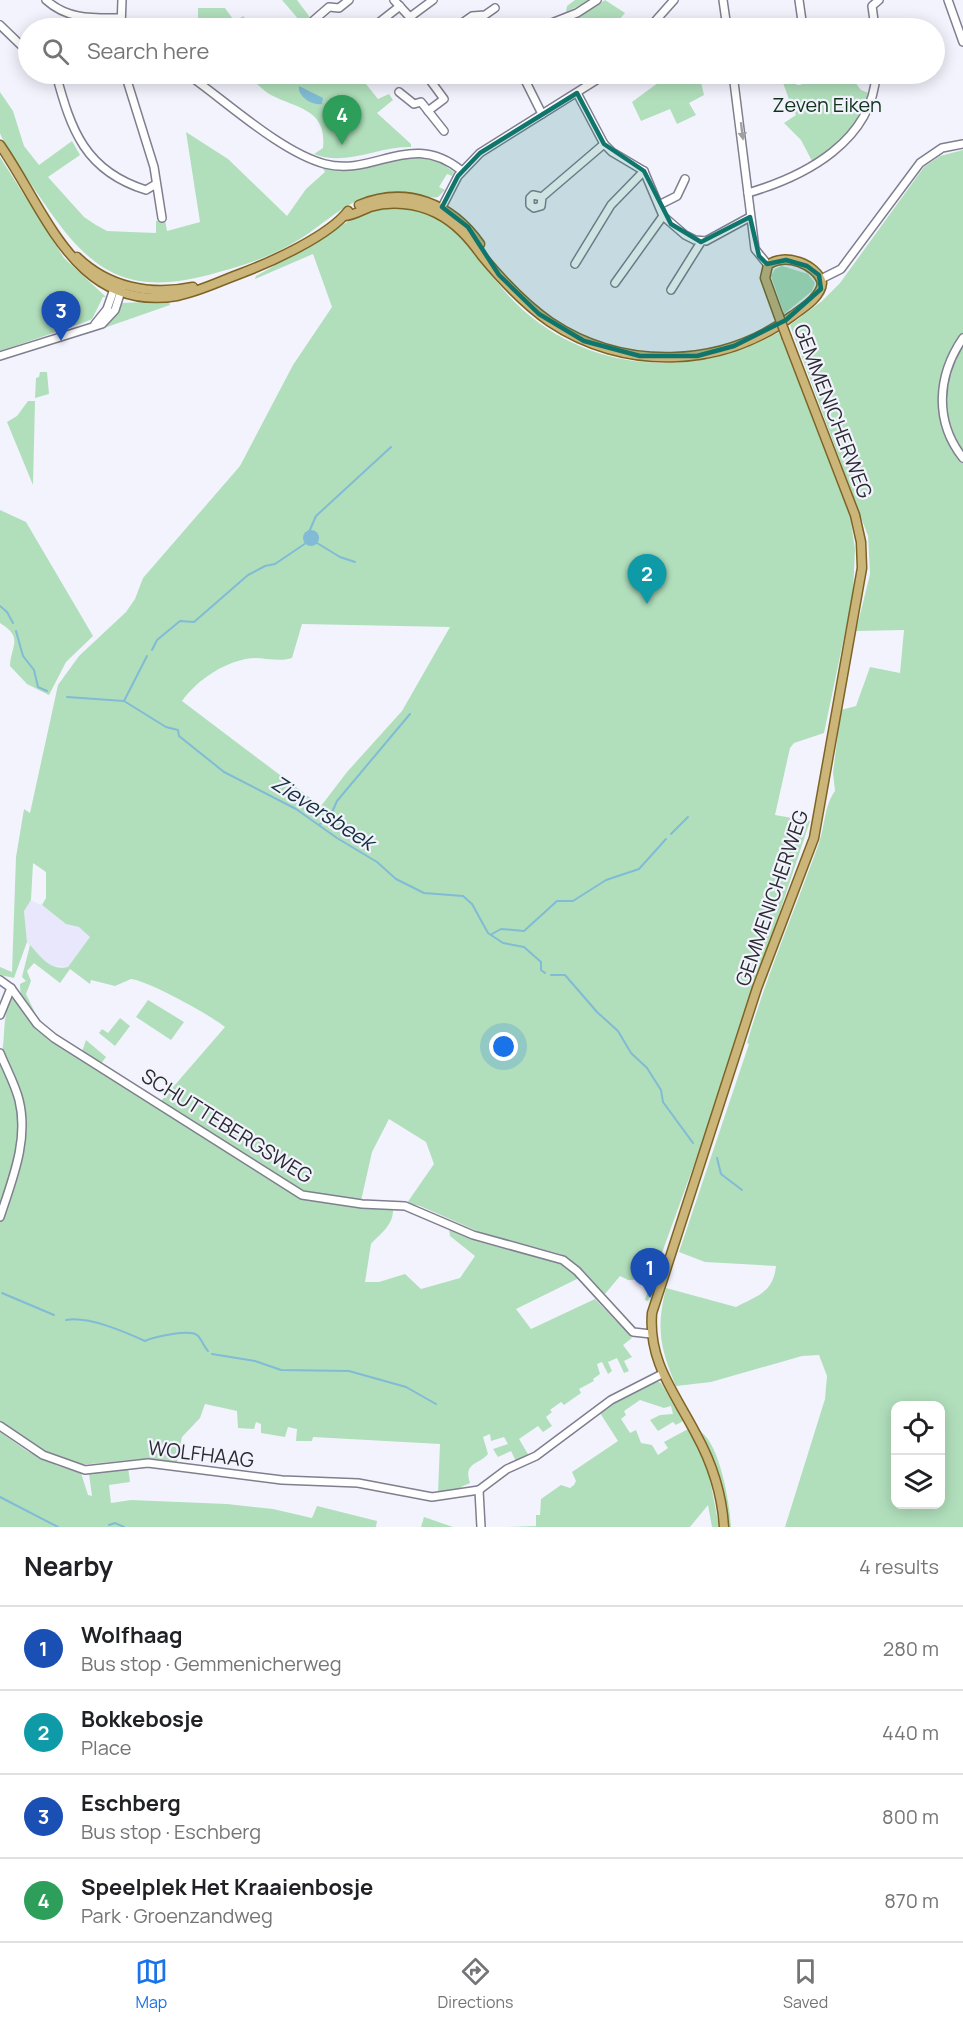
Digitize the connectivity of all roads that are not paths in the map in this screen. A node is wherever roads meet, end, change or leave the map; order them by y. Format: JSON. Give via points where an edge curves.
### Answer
{"nodes":[{"id":1,"x":46,"y":0,"type":"edge"},
{"id":2,"x":122,"y":0,"type":"edge"},
{"id":3,"x":349,"y":0,"type":"edge"},
{"id":4,"x":433,"y":0,"type":"edge"},
{"id":5,"x":597,"y":0,"type":"edge"},
{"id":6,"x":674,"y":0,"type":"edge"},
{"id":7,"x":723,"y":0,"type":"edge"},
{"id":8,"x":799,"y":0,"type":"edge"},
{"id":9,"x":879,"y":0,"type":"edge"},
{"id":10,"x":948,"y":0,"type":"edge"},
{"id":11,"x":397,"y":3,"type":"edge"},
{"id":12,"x":495,"y":8,"type":"dead end"},
{"id":13,"x":410,"y":17,"type":"joint"},
{"id":14,"x":121,"y":18,"type":"joint"},
{"id":15,"x":316,"y":18,"type":"edge"},
{"id":16,"x":382,"y":18,"type":"edge"},
{"id":17,"x":469,"y":18,"type":"edge"},
{"id":18,"x":564,"y":18,"type":"edge"},
{"id":19,"x":658,"y":18,"type":"edge"},
{"id":20,"x":726,"y":18,"type":"edge"},
{"id":21,"x":802,"y":18,"type":"edge"},
{"id":22,"x":874,"y":18,"type":"edge"},
{"id":23,"x":0,"y":25,"type":"edge"},
{"id":24,"x":18,"y":42,"type":"edge"},
{"id":25,"x":963,"y":42,"type":"edge"},
{"id":26,"x":59,"y":84,"type":"edge"},
{"id":27,"x":129,"y":84,"type":"edge"},
{"id":28,"x":201,"y":84,"type":"edge"},
{"id":29,"x":433,"y":84,"type":"edge"},
{"id":30,"x":527,"y":84,"type":"edge"},
{"id":31,"x":591,"y":84,"type":"edge"},
{"id":32,"x":734,"y":84,"type":"edge"},
{"id":33,"x":873,"y":84,"type":"edge"},
{"id":34,"x":399,"y":92,"type":"dead end"},
{"id":35,"x":577,"y":93,"type":"junction"},
{"id":36,"x":428,"y":111,"type":"junction"},
{"id":37,"x":542,"y":114,"type":"junction"},
{"id":38,"x":444,"y":131,"type":"dead end"},
{"id":39,"x":604,"y":144,"type":"junction"},
{"id":40,"x":963,"y":144,"type":"edge"},
{"id":41,"x":0,"y":145,"type":"edge"},
{"id":42,"x":462,"y":171,"type":"junction"},
{"id":43,"x":644,"y":171,"type":"junction"},
{"id":44,"x":685,"y":179,"type":"dead end"},
{"id":45,"x":156,"y":184,"type":"junction"},
{"id":46,"x":748,"y":193,"type":"junction"},
{"id":47,"x":542,"y":197,"type":"dead end"},
{"id":48,"x":659,"y":205,"type":"junction"},
{"id":49,"x":440,"y":210,"type":"junction"},
{"id":50,"x":663,"y":216,"type":"junction"},
{"id":51,"x":750,"y":217,"type":"junction"},
{"id":52,"x":162,"y":218,"type":"dead end"},
{"id":53,"x":701,"y":242,"type":"junction"},
{"id":54,"x":575,"y":264,"type":"dead end"},
{"id":55,"x":768,"y":266,"type":"junction"},
{"id":56,"x":821,"y":279,"type":"junction"},
{"id":57,"x":615,"y":283,"type":"dead end"},
{"id":58,"x":118,"y":288,"type":"junction"},
{"id":59,"x":671,"y":290,"type":"dead end"},
{"id":60,"x":963,"y":338,"type":"edge"},
{"id":61,"x":0,"y":356,"type":"edge"},
{"id":62,"x":963,"y":458,"type":"edge"},
{"id":63,"x":0,"y":980,"type":"edge"},
{"id":64,"x":11,"y":988,"type":"junction"},
{"id":65,"x":0,"y":1015,"type":"edge"},
{"id":66,"x":0,"y":1053,"type":"edge"},
{"id":67,"x":0,"y":1217,"type":"edge"},
{"id":68,"x":651,"y":1334,"type":"junction"},
{"id":69,"x":662,"y":1374,"type":"junction"},
{"id":70,"x":0,"y":1426,"type":"edge"},
{"id":71,"x":479,"y":1490,"type":"junction"},
{"id":72,"x":481,"y":1527,"type":"edge"},
{"id":73,"x":724,"y":1527,"type":"edge"}],
"edges":[{"from":1,"to":14,"type":"street","via":[[77,16]]},
{"from":2,"to":14,"type":"street"},
{"from":3,"to":15,"type":"street","via":[[339,8],[329,7]]},
{"from":4,"to":13,"type":"street"},
{"from":5,"to":18,"type":"street"},
{"from":6,"to":19,"type":"street"},
{"from":7,"to":20,"type":"street"},
{"from":8,"to":21,"type":"street"},
{"from":9,"to":22,"type":"street","via":[[872,6]]},
{"from":10,"to":25,"type":"street"},
{"from":11,"to":13,"type":"street"},
{"from":11,"to":16,"type":"street"},
{"from":12,"to":17,"type":"street"},
{"from":23,"to":24,"type":"street"},
{"from":26,"to":45,"type":"street","via":[[73,131],[89,156],[140,188]]},
{"from":27,"to":45,"type":"street"},
{"from":28,"to":42,"type":"street","via":[[302,157],[350,166],[404,153],[426,153]]},
{"from":29,"to":36,"type":"street","via":[[444,99]]},
{"from":30,"to":37,"type":"street"},
{"from":31,"to":35,"type":"street"},
{"from":32,"to":46,"type":"street","name":"GEMMENICHERWEG","one_way":true},
{"from":33,"to":46,"type":"street","via":[[866,112],[838,149],[766,188]]},
{"from":34,"to":36,"type":"street","via":[[414,104],[421,102]]},
{"from":35,"to":37,"type":"street"},
{"from":35,"to":39,"type":"street"},
{"from":36,"to":38,"type":"street"},
{"from":37,"to":42,"type":"street","via":[[480,153]]},
{"from":39,"to":43,"type":"street"},
{"from":39,"to":47,"type":"street"},
{"from":40,"to":56,"type":"street","via":[[942,148],[922,160],[841,269]]},
{"from":41,"to":58,"type":"main road","via":[[56,235],[88,267]]},
{"from":42,"to":49,"type":"street"},
{"from":43,"to":48,"type":"street"},
{"from":43,"to":54,"type":"street","via":[[611,205]]},
{"from":44,"to":48,"type":"street","via":[[677,196]]},
{"from":45,"to":52,"type":"street"},
{"from":46,"to":51,"type":"street","name":"GEMMENICHERWEG"},
{"from":48,"to":50,"type":"street"},
{"from":49,"to":56,"type":"main road","via":[[468,227],[488,260],[518,296],[558,327],[604,348],[663,358],[708,354],[757,337],[786,320],[810,302],[821,289]]},
{"from":49,"to":58,"type":"main road","via":[[377,205],[344,216],[282,256],[224,280],[162,291]]},
{"from":50,"to":53,"type":"street","via":[[685,235]]},
{"from":50,"to":57,"type":"street"},
{"from":51,"to":53,"type":"street"},
{"from":51,"to":55,"type":"street","name":"GEMMENICHERWEG","via":[[756,252]]},
{"from":53,"to":59,"type":"street"},
{"from":55,"to":56,"type":"main road","via":[[780,260],[797,262]]},
{"from":55,"to":68,"type":"main road","name":"GEMMENICHERWEG","bridge":true,"via":[[765,276],[778,314],[855,515],[862,553],[861,581],[818,823],[757,988],[658,1289]]},
{"from":58,"to":61,"type":"street","via":[[95,324]]},
{"from":60,"to":62,"type":"street","via":[[951,360],[941,400],[947,430]]},
{"from":63,"to":64,"type":"street","name":"SCHUTTEBERGSWEG"},
{"from":64,"to":65,"type":"street"},
{"from":64,"to":68,"type":"street","name":"SCHUTTEBERGSWEG","via":[[29,1015],[54,1038],[302,1195],[405,1206],[473,1235],[560,1259],[577,1271],[633,1332]]},
{"from":66,"to":67,"type":"street","via":[[17,1094],[22,1128],[19,1156]]},
{"from":68,"to":69,"type":"main road","name":"GEMMENICHERWEG"},
{"from":69,"to":71,"type":"street","name":"WOLFHAAG","via":[[604,1404],[536,1456],[507,1469]]},
{"from":69,"to":73,"type":"main road","name":"GEMMENICHERWEG","via":[[710,1462]]},
{"from":70,"to":71,"type":"street","name":"WOLFHAAG","via":[[43,1455],[86,1470],[148,1462],[282,1480],[358,1483],[421,1497]]},
{"from":71,"to":72,"type":"street"}]}
